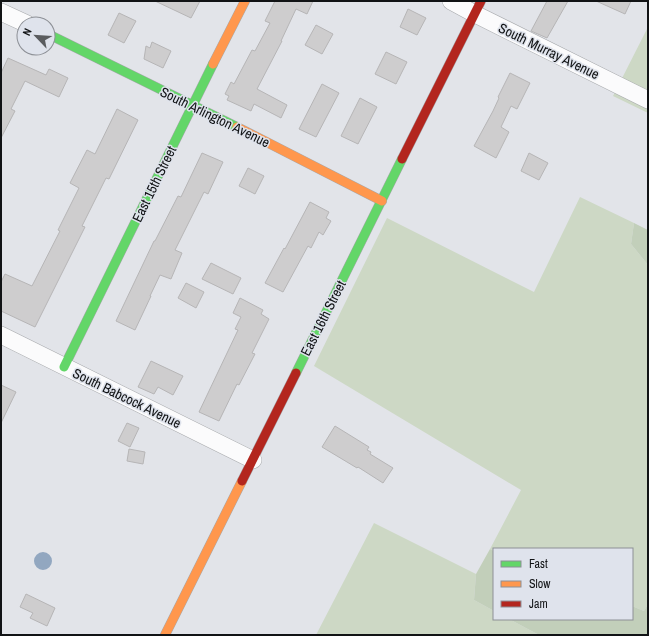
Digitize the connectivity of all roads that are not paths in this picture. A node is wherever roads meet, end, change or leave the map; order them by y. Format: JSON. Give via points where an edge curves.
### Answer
{"nodes":[{"id":1,"x":245,"y":1,"type":"edge"},
{"id":2,"x":451,"y":1,"type":"edge"},
{"id":3,"x":478,"y":7,"type":"edge"},
{"id":4,"x":1,"y":12,"type":"edge"},
{"id":5,"x":16,"y":19,"type":"edge"},
{"id":6,"x":56,"y":38,"type":"edge"},
{"id":7,"x":648,"y":100,"type":"edge"},
{"id":8,"x":193,"y":105,"type":"junction"},
{"id":9,"x":382,"y":201,"type":"junction"},
{"id":10,"x":1,"y":335,"type":"edge"},
{"id":11,"x":64,"y":367,"type":"junction"},
{"id":12,"x":253,"y":460,"type":"junction"},
{"id":13,"x":165,"y":635,"type":"edge"}],
"edges":[{"from":1,"to":8,"type":"street","name":"East 15th Street"},
{"from":2,"to":3,"type":"street","name":"South Murray Avenue"},
{"from":3,"to":7,"type":"street","name":"South Murray Avenue"},
{"from":3,"to":9,"type":"street","name":"East 16th Street"},
{"from":4,"to":5,"type":"street"},
{"from":6,"to":8,"type":"street","name":"South Arlington Avenue"},
{"from":8,"to":9,"type":"street","name":"South Arlington Avenue"},
{"from":8,"to":11,"type":"street","name":"East 15th Street"},
{"from":9,"to":12,"type":"street","name":"East 16th Street"},
{"from":10,"to":11,"type":"street","name":"South Babcock Avenue"},
{"from":11,"to":12,"type":"street","name":"South Babcock Avenue"},
{"from":12,"to":13,"type":"street","name":"East 16th Street"}]}
